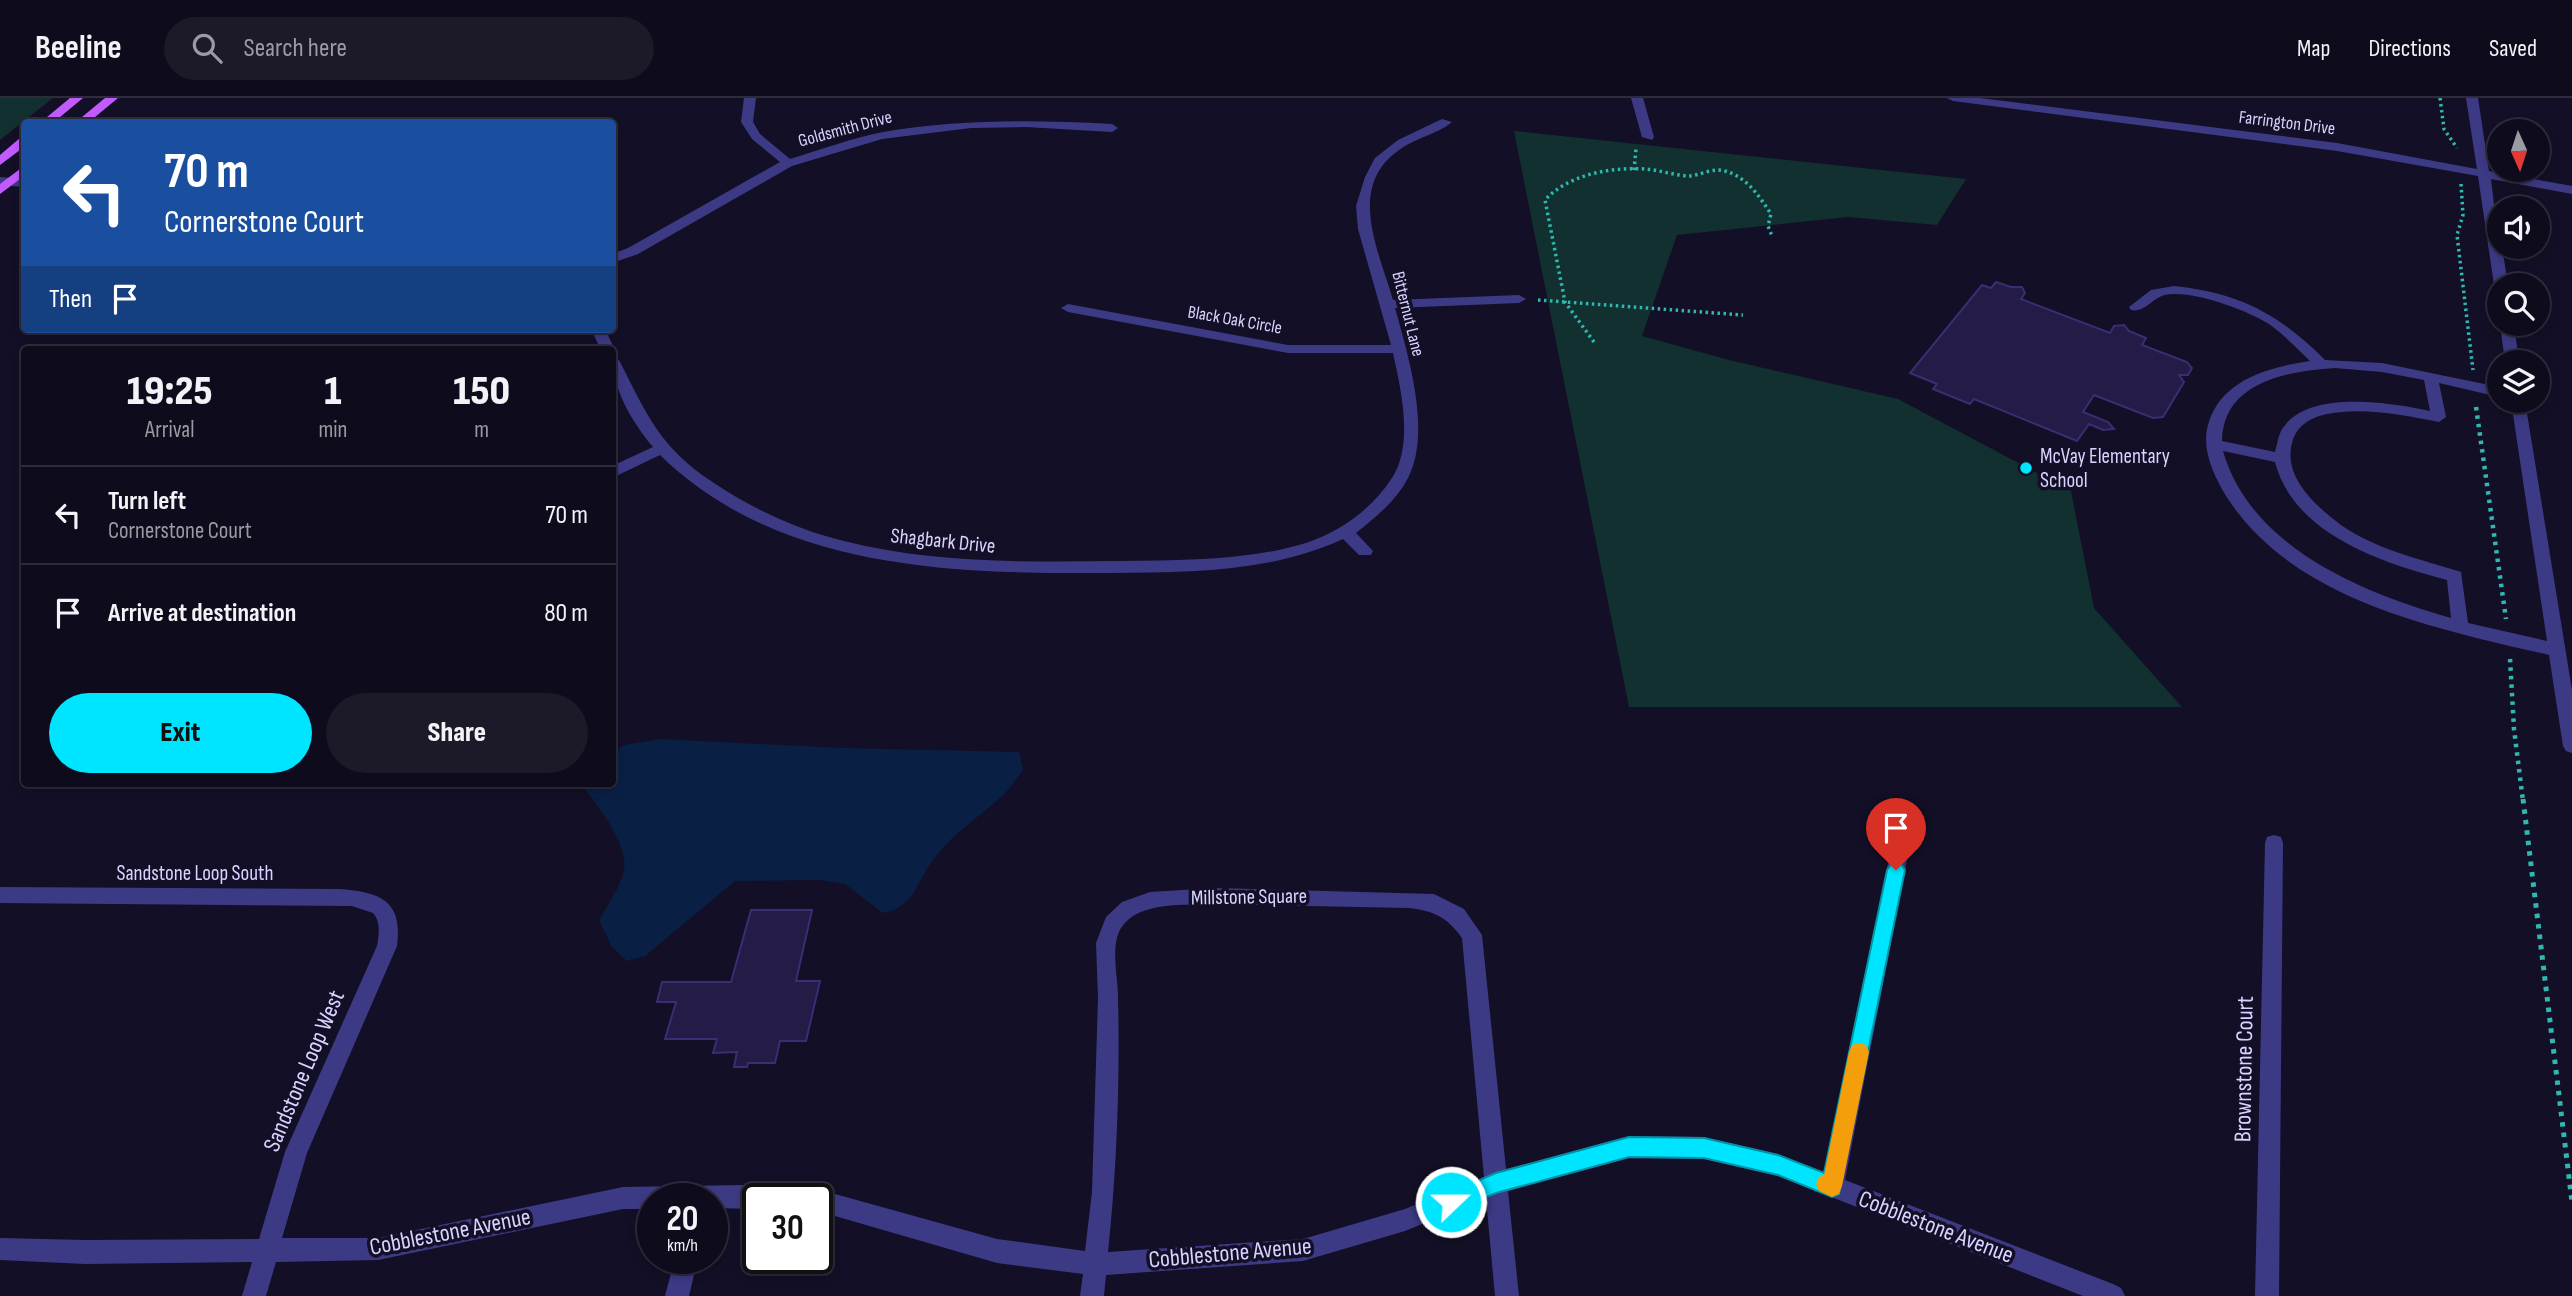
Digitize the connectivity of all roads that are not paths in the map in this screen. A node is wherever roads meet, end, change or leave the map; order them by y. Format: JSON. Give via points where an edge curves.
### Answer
{"nodes":[{"id":1,"x":77,"y":98,"type":"edge"},
{"id":2,"x":88,"y":98,"type":"edge"},
{"id":3,"x":112,"y":98,"type":"edge"},
{"id":4,"x":750,"y":98,"type":"edge"},
{"id":5,"x":1637,"y":98,"type":"edge"},
{"id":6,"x":1953,"y":98,"type":"edge"},
{"id":7,"x":2472,"y":98,"type":"edge"},
{"id":8,"x":51,"y":119,"type":"edge"},
{"id":9,"x":70,"y":119,"type":"edge"},
{"id":10,"x":86,"y":119,"type":"edge"},
{"id":11,"x":1446,"y":122,"type":"dead end"},
{"id":12,"x":1112,"y":128,"type":"dead end"},
{"id":13,"x":1648,"y":137,"type":"dead end"},
{"id":14,"x":21,"y":144,"type":"edge"},
{"id":15,"x":0,"y":161,"type":"edge"},
{"id":16,"x":21,"y":162,"type":"edge"},
{"id":17,"x":788,"y":163,"type":"junction"},
{"id":18,"x":21,"y":172,"type":"edge"},
{"id":19,"x":2484,"y":173,"type":"junction"},
{"id":20,"x":21,"y":183,"type":"edge"},
{"id":21,"x":3,"y":184,"type":"edge"},
{"id":22,"x":2572,"y":190,"type":"edge"},
{"id":23,"x":616,"y":257,"type":"edge"},
{"id":24,"x":2499,"y":273,"type":"edge"},
{"id":25,"x":1519,"y":299,"type":"road end"},
{"id":26,"x":1387,"y":304,"type":"junction"},
{"id":27,"x":2136,"y":307,"type":"dead end"},
{"id":28,"x":1068,"y":308,"type":"dead end"},
{"id":29,"x":1397,"y":349,"type":"junction"},
{"id":30,"x":2321,"y":364,"type":"junction"},
{"id":31,"x":616,"y":368,"type":"edge"},
{"id":32,"x":2431,"y":377,"type":"junction"},
{"id":33,"x":2487,"y":389,"type":"edge"},
{"id":34,"x":2520,"y":413,"type":"edge"},
{"id":35,"x":2215,"y":445,"type":"junction"},
{"id":36,"x":663,"y":448,"type":"junction"},
{"id":37,"x":2282,"y":458,"type":"junction"},
{"id":38,"x":616,"y":471,"type":"edge"},
{"id":39,"x":1343,"y":531,"type":"junction"},
{"id":40,"x":1365,"y":551,"type":"dead end"},
{"id":41,"x":2460,"y":627,"type":"junction"},
{"id":42,"x":2556,"y":650,"type":"junction"},
{"id":43,"x":2572,"y":747,"type":"edge"},
{"id":44,"x":2274,"y":843,"type":"dead end"},
{"id":45,"x":1901,"y":844,"type":"dead end"},
{"id":46,"x":0,"y":895,"type":"edge"},
{"id":47,"x":386,"y":913,"type":"joint"},
{"id":48,"x":1496,"y":1183,"type":"junction"},
{"id":49,"x":1832,"y":1186,"type":"junction"},
{"id":50,"x":637,"y":1198,"type":"edge"},
{"id":51,"x":833,"y":1205,"type":"edge"},
{"id":52,"x":0,"y":1250,"type":"edge"},
{"id":53,"x":266,"y":1252,"type":"junction"},
{"id":54,"x":1095,"y":1264,"type":"junction"},
{"id":55,"x":683,"y":1274,"type":"edge"},
{"id":56,"x":254,"y":1296,"type":"edge"},
{"id":57,"x":677,"y":1296,"type":"edge"},
{"id":58,"x":1092,"y":1296,"type":"edge"},
{"id":59,"x":1507,"y":1296,"type":"edge"},
{"id":60,"x":2113,"y":1296,"type":"edge"},
{"id":61,"x":2267,"y":1296,"type":"edge"}],
"edges":[{"from":1,"to":8,"type":"main road"},
{"from":2,"to":9,"type":"main road"},
{"from":3,"to":10,"type":"main road"},
{"from":4,"to":17,"type":"street","via":[[747,122],[756,136]]},
{"from":5,"to":13,"type":"street"},
{"from":6,"to":19,"type":"street","name":"Farrington Drive","via":[[2337,147]]},
{"from":7,"to":19,"type":"street"},
{"from":11,"to":26,"type":"street","name":"Bitternut Lane","via":[[1405,139],[1376,163],[1362,211]]},
{"from":12,"to":17,"type":"street","name":"Goldsmith Drive","via":[[1026,123],[915,130]]},
{"from":14,"to":15,"type":"main road"},
{"from":16,"to":21,"type":"main road"},
{"from":17,"to":23,"type":"street","name":"Goldsmith Drive"},
{"from":18,"to":21,"type":"main road"},
{"from":19,"to":22,"type":"street","name":"Farrington Drive"},
{"from":19,"to":24,"type":"street"},
{"from":20,"to":21,"type":"street"},
{"from":25,"to":26,"type":"street"},
{"from":26,"to":29,"type":"street","name":"Bitternut Lane"},
{"from":27,"to":30,"type":"street","via":[[2166,290],[2234,305],[2269,319]]},
{"from":28,"to":29,"type":"street","name":"Black Oak Circle","via":[[1288,349]]},
{"from":29,"to":39,"type":"street","name":"Bitternut Lane","via":[[1411,414],[1408,463],[1378,506]]},
{"from":30,"to":32,"type":"street","via":[[2369,365]]},
{"from":30,"to":35,"type":"street","via":[[2285,369],[2241,386],[2217,415]]},
{"from":31,"to":36,"type":"street","name":"Shagbark Drive","via":[[645,426]]},
{"from":32,"to":33,"type":"street"},
{"from":32,"to":37,"type":"street","via":[[2439,417],[2359,405],[2323,409],[2297,421],[2283,440]]},
{"from":34,"to":42,"type":"street"},
{"from":35,"to":37,"type":"street"},
{"from":35,"to":41,"type":"street","via":[[2221,473],[2234,494],[2275,539],[2304,561],[2373,599]]},
{"from":36,"to":38,"type":"street"},
{"from":36,"to":39,"type":"street","name":"Shagbark Drive","via":[[720,495],[756,515],[840,546],[920,561],[991,568],[1242,563],[1298,551]]},
{"from":37,"to":41,"type":"street","via":[[2296,492],[2324,520],[2375,550],[2455,576]]},
{"from":39,"to":40,"type":"street"},
{"from":41,"to":42,"type":"street"},
{"from":42,"to":43,"type":"street"},
{"from":44,"to":61,"type":"street","name":"Brownstone Court"},
{"from":45,"to":49,"type":"street"},
{"from":46,"to":47,"type":"street","name":"Sandstone Loop South","via":[[339,897],[367,899]]},
{"from":47,"to":53,"type":"street","name":"Sandstone Loop West","via":[[390,928],[387,946],[296,1152]]},
{"from":48,"to":49,"type":"street","name":"Cobblestone Avenue","via":[[1629,1147],[1704,1148],[1778,1165]]},
{"from":48,"to":54,"type":"street","name":"Cobblestone Avenue","via":[[1405,1220],[1303,1250]]},
{"from":48,"to":54,"type":"street","name":"Millstone Square","via":[[1476,958],[1472,934],[1457,915],[1434,902],[1409,900],[1295,895],[1150,900],[1129,908],[1113,923],[1107,943],[1103,1192]]},
{"from":48,"to":59,"type":"street","name":"Millstone Square"},
{"from":49,"to":60,"type":"street","name":"Cobblestone Avenue"},
{"from":50,"to":53,"type":"street","name":"Cobblestone Avenue","via":[[378,1249]]},
{"from":51,"to":54,"type":"street","name":"Cobblestone Avenue","via":[[997,1251]]},
{"from":52,"to":53,"type":"street","name":"Cobblestone Avenue"},
{"from":53,"to":56,"type":"street","name":"Sandstone Loop West"},
{"from":54,"to":58,"type":"street","name":"Millstone Square"},
{"from":55,"to":57,"type":"street"}]}
